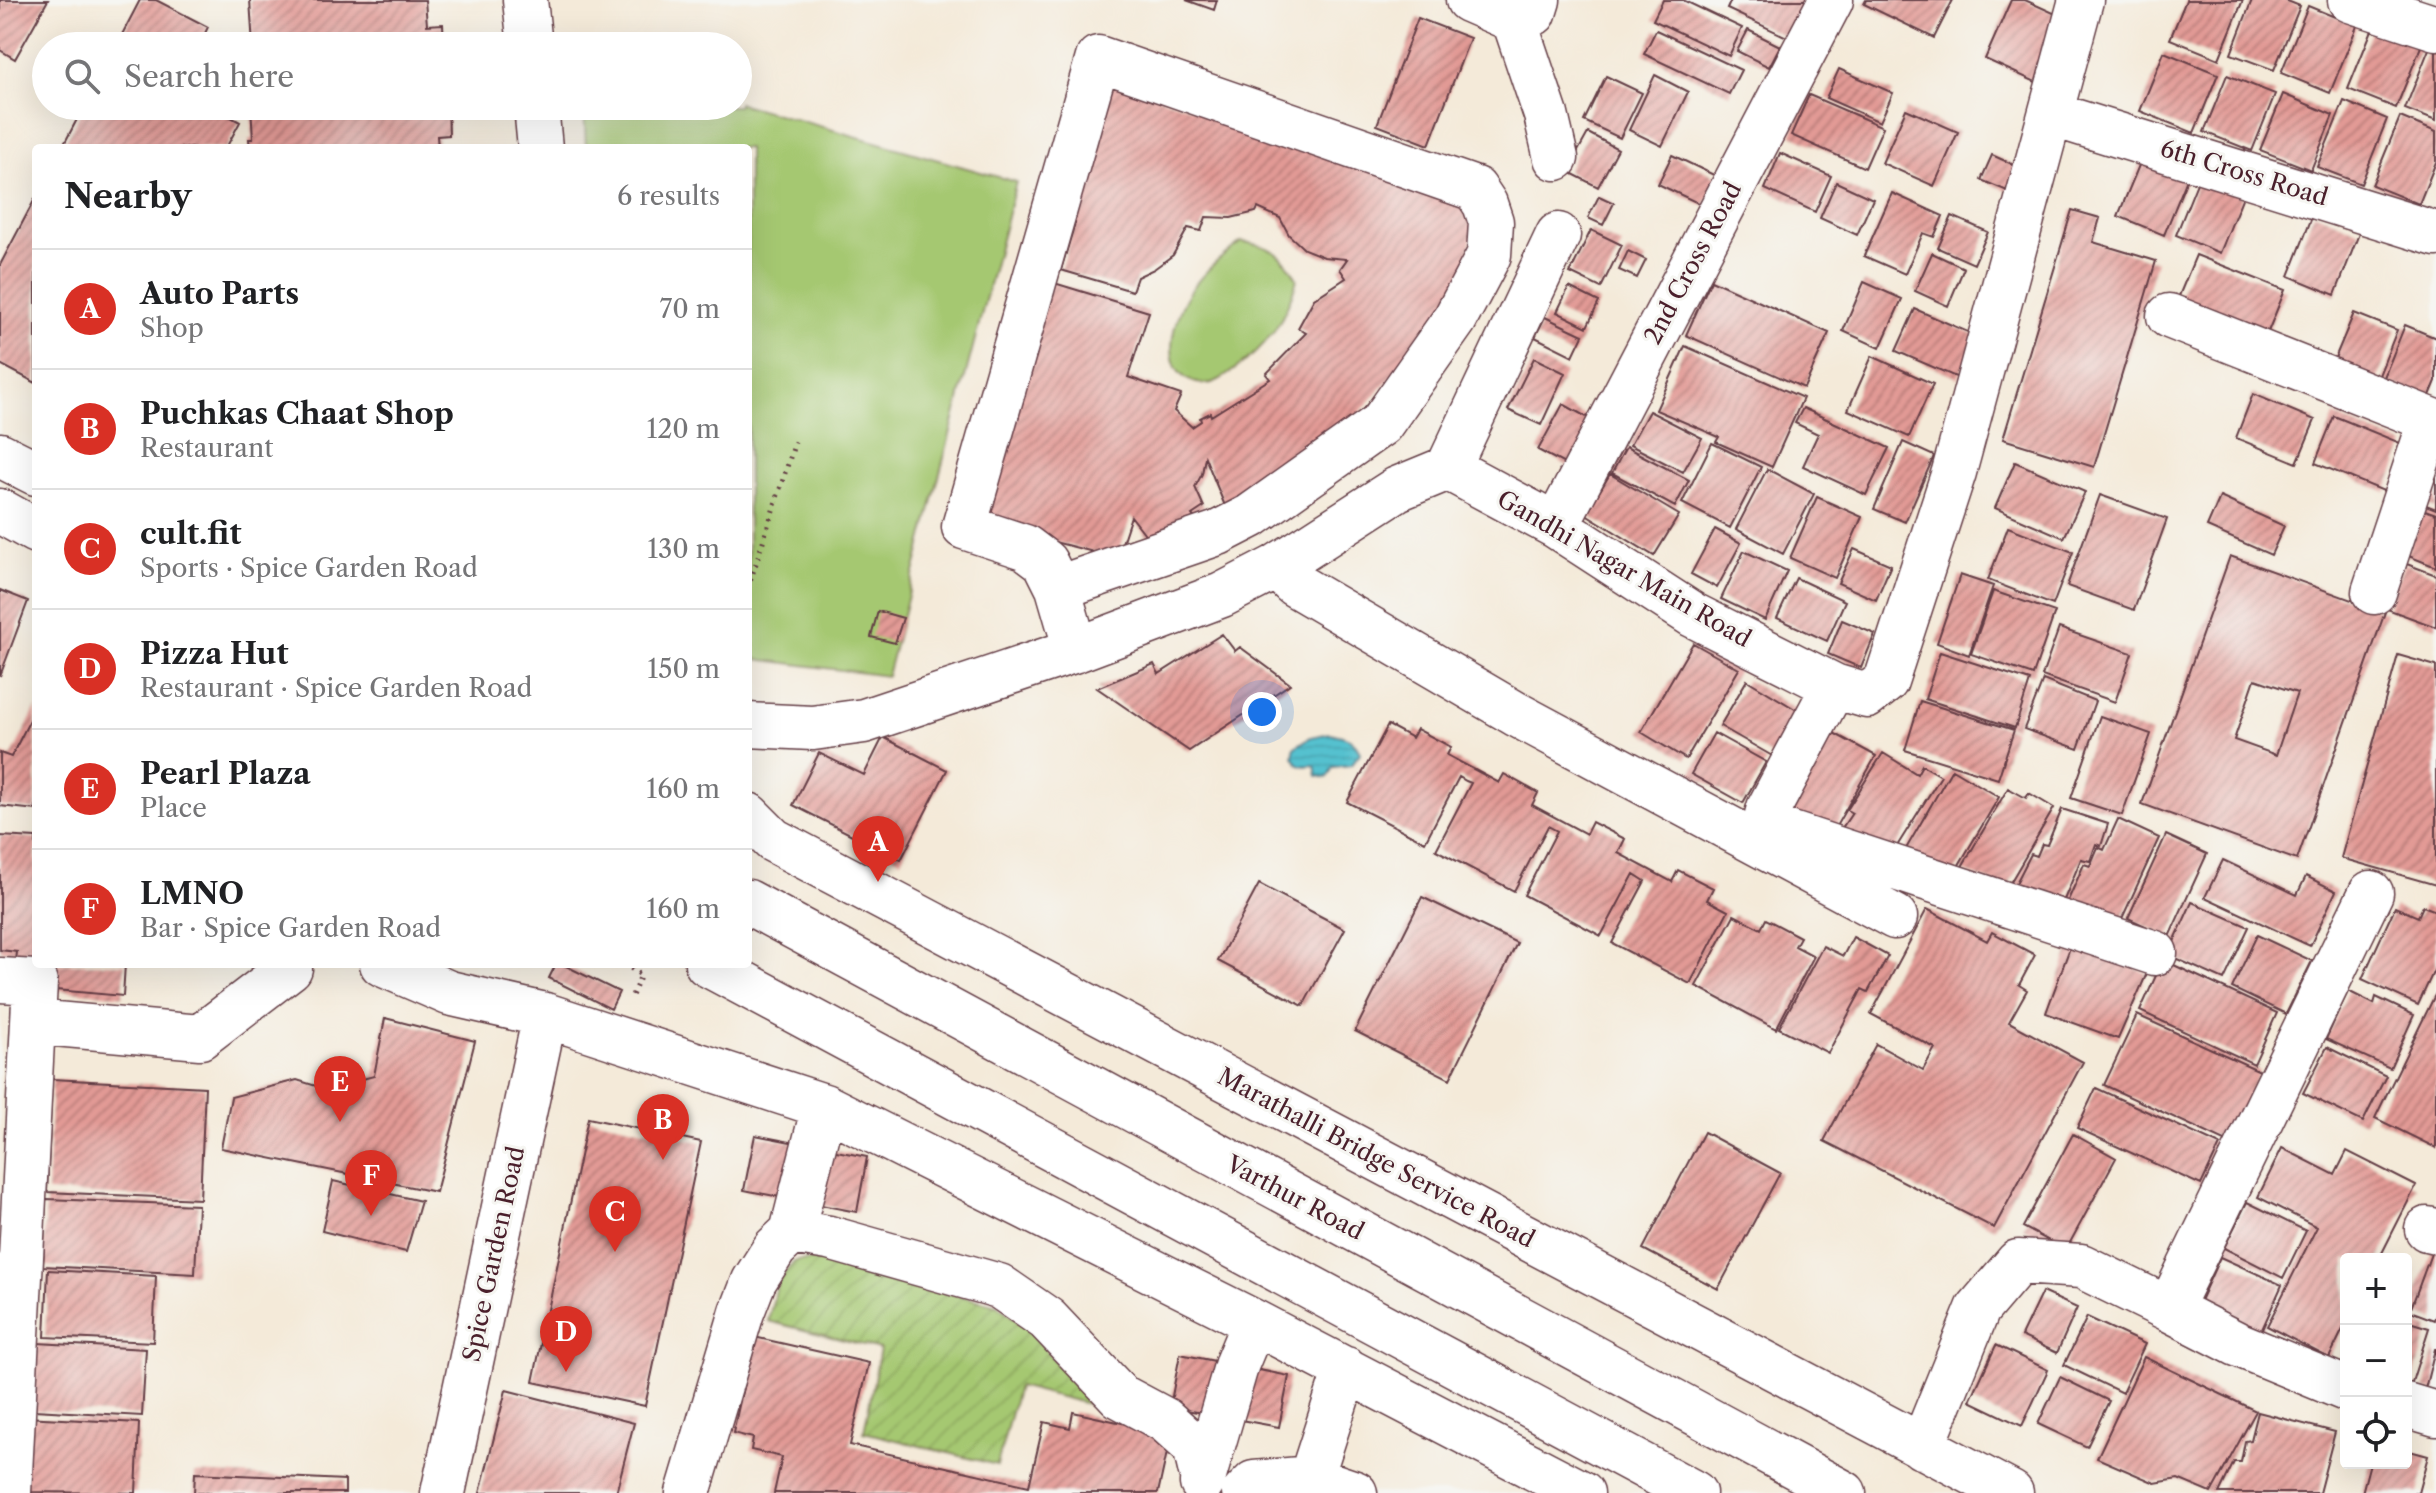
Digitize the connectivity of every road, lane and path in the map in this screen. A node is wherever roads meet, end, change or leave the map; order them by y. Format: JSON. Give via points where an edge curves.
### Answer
{"nodes":[{"id":1,"x":525,"y":0,"type":"edge"},
{"id":2,"x":1468,"y":0,"type":"edge"},
{"id":3,"x":1831,"y":0,"type":"edge"},
{"id":4,"x":2081,"y":0,"type":"edge"},
{"id":5,"x":2350,"y":0,"type":"edge"},
{"id":6,"x":1526,"y":10,"type":"edge"},
{"id":7,"x":2436,"y":28,"type":"edge"},
{"id":8,"x":528,"y":32,"type":"edge"},
{"id":9,"x":2051,"y":114,"type":"junction"},
{"id":10,"x":537,"y":120,"type":"edge"},
{"id":11,"x":540,"y":144,"type":"edge"},
{"id":12,"x":1556,"y":158,"type":"dead end"},
{"id":13,"x":2436,"y":234,"type":"edge"},
{"id":14,"x":1558,"y":235,"type":"dead end"},
{"id":15,"x":2169,"y":316,"type":"dead end"},
{"id":16,"x":2433,"y":421,"type":"edge"},
{"id":17,"x":796,"y":439,"type":"dead end"},
{"id":18,"x":0,"y":455,"type":"edge"},
{"id":19,"x":1448,"y":468,"type":"junction"},
{"id":20,"x":32,"y":471,"type":"edge"},
{"id":21,"x":0,"y":511,"type":"edge"},
{"id":22,"x":1556,"y":526,"type":"junction"},
{"id":23,"x":32,"y":529,"type":"edge"},
{"id":24,"x":1276,"y":567,"type":"junction"},
{"id":25,"x":752,"y":576,"type":"edge"},
{"id":26,"x":1058,"y":588,"type":"junction"},
{"id":27,"x":2374,"y":592,"type":"dead end"},
{"id":28,"x":1076,"y":650,"type":"junction"},
{"id":29,"x":1834,"y":686,"type":"junction"},
{"id":30,"x":752,"y":725,"type":"edge"},
{"id":31,"x":752,"y":819,"type":"edge"},
{"id":32,"x":2371,"y":893,"type":"dead end"},
{"id":33,"x":752,"y":904,"type":"edge"},
{"id":34,"x":1895,"y":917,"type":"dead end"},
{"id":35,"x":2155,"y":953,"type":"dead end"},
{"id":36,"x":290,"y":968,"type":"dead end"},
{"id":37,"x":391,"y":968,"type":"edge"},
{"id":38,"x":462,"y":968,"type":"edge"},
{"id":39,"x":630,"y":968,"type":"edge"},
{"id":40,"x":714,"y":968,"type":"edge"},
{"id":41,"x":634,"y":986,"type":"dead end"},
{"id":42,"x":22,"y":995,"type":"edge"},
{"id":43,"x":545,"y":1015,"type":"junction"},
{"id":44,"x":824,"y":1106,"type":"junction"},
{"id":45,"x":792,"y":1232,"type":"junction"},
{"id":46,"x":2169,"y":1309,"type":"junction"},
{"id":47,"x":1254,"y":1322,"type":"junction"},
{"id":48,"x":1346,"y":1369,"type":"junction"},
{"id":49,"x":2340,"y":1387,"type":"edge"},
{"id":50,"x":2412,"y":1407,"type":"edge"},
{"id":51,"x":2436,"y":1414,"type":"edge"},
{"id":52,"x":1922,"y":1447,"type":"junction"},
{"id":53,"x":1311,"y":1478,"type":"junction"},
{"id":54,"x":1201,"y":1487,"type":"edge"},
{"id":55,"x":1571,"y":1490,"type":"edge"},
{"id":56,"x":9,"y":1493,"type":"edge"},
{"id":57,"x":443,"y":1493,"type":"edge"},
{"id":58,"x":688,"y":1493,"type":"edge"},
{"id":59,"x":1244,"y":1493,"type":"edge"},
{"id":60,"x":1355,"y":1493,"type":"edge"},
{"id":61,"x":1694,"y":1493,"type":"edge"},
{"id":62,"x":1844,"y":1493,"type":"edge"},
{"id":63,"x":2011,"y":1493,"type":"edge"}],
"edges":[{"from":1,"to":8,"type":"street"},
{"from":2,"to":6,"type":"street"},
{"from":3,"to":22,"type":"street","name":"2nd Cross Road"},
{"from":4,"to":9,"type":"street","name":"Gandhi Nagar Main Road"},
{"from":5,"to":7,"type":"street"},
{"from":6,"to":12,"type":"street"},
{"from":9,"to":13,"type":"street","name":"6th Cross Road"},
{"from":9,"to":29,"type":"street","name":"Gandhi Nagar Main Road","via":[[1954,472],[1886,681],[1867,696]]},
{"from":10,"to":11,"type":"street"},
{"from":14,"to":19,"type":"street"},
{"from":15,"to":16,"type":"street"},
{"from":16,"to":27,"type":"street"},
{"from":17,"to":25,"type":"path"},
{"from":18,"to":20,"type":"street"},
{"from":19,"to":22,"type":"street","name":"Gandhi Nagar Main Road"},
{"from":19,"to":24,"type":"street","via":[[1397,489]]},
{"from":21,"to":23,"type":"street"},
{"from":22,"to":29,"type":"street","name":"Gandhi Nagar Main Road","via":[[1693,615]]},
{"from":24,"to":28,"type":"street","via":[[1222,595]]},
{"from":24,"to":34,"type":"street","via":[[1294,584],[1516,714]]},
{"from":26,"to":26,"type":"street","via":[[1229,527],[1285,494],[1381,424],[1455,319],[1489,255],[1491,222],[1475,189],[1098,58],[964,527],[1025,547],[1045,562]]},
{"from":26,"to":28,"type":"street"},
{"from":28,"to":30,"type":"street","via":[[864,721],[813,728]]},
{"from":29,"to":35,"type":"street","via":[[1769,808],[1773,828]]},
{"from":31,"to":52,"type":"street","name":"Marathalli Bridge Service Road","via":[[773,840]]},
{"from":32,"to":46,"type":"street"},
{"from":33,"to":62,"type":"street","name":"Varthur Road"},
{"from":36,"to":42,"type":"street","via":[[200,1037]]},
{"from":37,"to":43,"type":"street","via":[[449,993]]},
{"from":38,"to":43,"type":"street"},
{"from":39,"to":41,"type":"path","via":[[641,975]]},
{"from":40,"to":61,"type":"street"},
{"from":42,"to":56,"type":"street"},
{"from":43,"to":44,"type":"street"},
{"from":43,"to":57,"type":"street","name":"Spice Garden Road"},
{"from":44,"to":45,"type":"street"},
{"from":44,"to":47,"type":"street"},
{"from":45,"to":54,"type":"street","via":[[999,1286],[1047,1319],[1120,1396],[1165,1420],[1195,1447]]},
{"from":45,"to":58,"type":"street","via":[[775,1248],[750,1291]]},
{"from":46,"to":49,"type":"street"},
{"from":46,"to":52,"type":"street","via":[[2081,1266],[2018,1262],[1978,1309]]},
{"from":47,"to":48,"type":"street"},
{"from":47,"to":54,"type":"street"},
{"from":48,"to":53,"type":"street"},
{"from":48,"to":55,"type":"street"},
{"from":50,"to":51,"type":"street"},
{"from":52,"to":63,"type":"street","name":"Marathalli Bridge Service Road"},
{"from":53,"to":59,"type":"street","via":[[1254,1483]]},
{"from":53,"to":60,"type":"street"}]}
